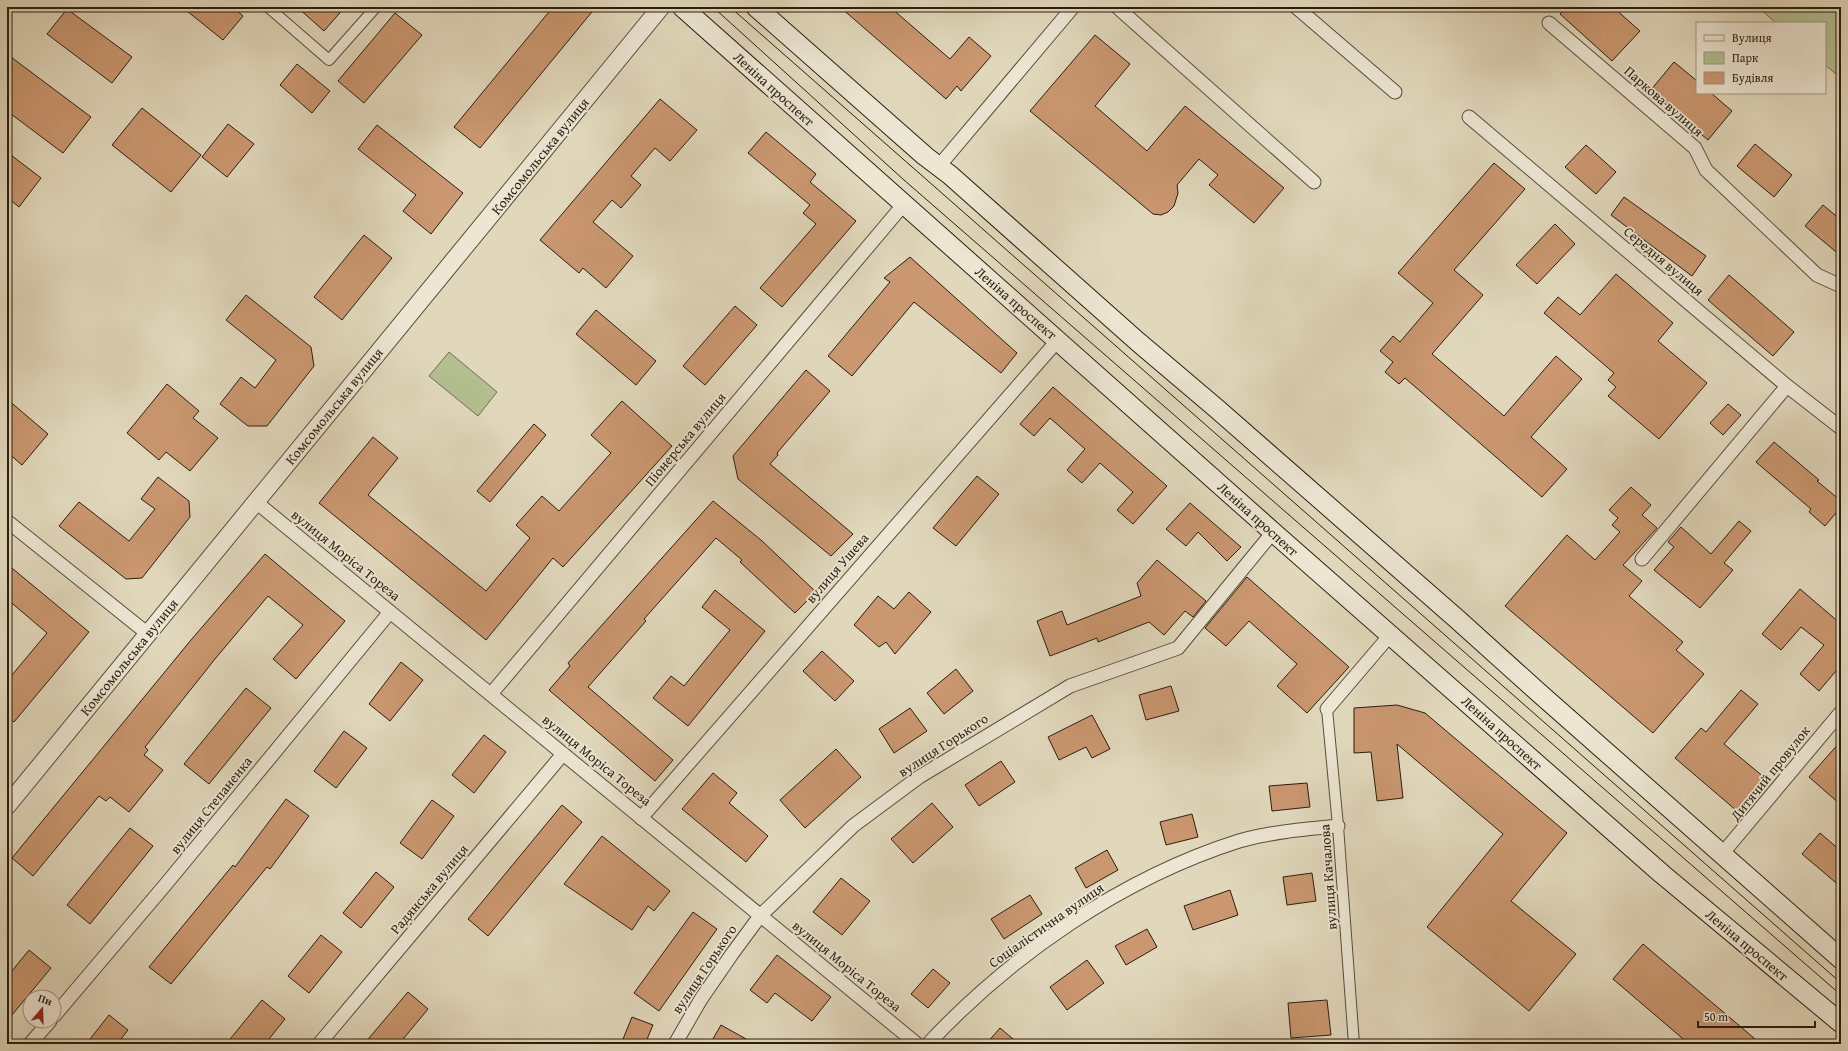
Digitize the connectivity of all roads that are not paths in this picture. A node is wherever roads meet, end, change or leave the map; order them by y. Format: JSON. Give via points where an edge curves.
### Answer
{"nodes":[{"id":1,"x":268,"y":7,"type":"edge"},
{"id":2,"x":376,"y":7,"type":"edge"},
{"id":3,"x":661,"y":7,"type":"edge"},
{"id":4,"x":682,"y":7,"type":"edge"},
{"id":5,"x":756,"y":7,"type":"edge"},
{"id":6,"x":1072,"y":7,"type":"edge"},
{"id":7,"x":1117,"y":7,"type":"edge"},
{"id":8,"x":1296,"y":7,"type":"edge"},
{"id":9,"x":1549,"y":23,"type":"dead end"},
{"id":10,"x":1395,"y":92,"type":"dead end"},
{"id":11,"x":1469,"y":117,"type":"dead end"},
{"id":12,"x":939,"y":166,"type":"junction"},
{"id":13,"x":1314,"y":182,"type":"dead end"},
{"id":14,"x":904,"y":204,"type":"junction"},
{"id":15,"x":1841,"y":286,"type":"edge"},
{"id":16,"x":1058,"y":340,"type":"junction"},
{"id":17,"x":1787,"y":386,"type":"junction"},
{"id":18,"x":1841,"y":428,"type":"edge"},
{"id":19,"x":256,"y":502,"type":"junction"},
{"id":20,"x":7,"y":521,"type":"edge"},
{"id":21,"x":1273,"y":532,"type":"junction"},
{"id":22,"x":1642,"y":559,"type":"dead end"},
{"id":23,"x":390,"y":612,"type":"junction"},
{"id":24,"x":148,"y":634,"type":"junction"},
{"id":25,"x":1391,"y":634,"type":"junction"},
{"id":26,"x":491,"y":694,"type":"junction"},
{"id":27,"x":1327,"y":709,"type":"joint"},
{"id":28,"x":1841,"y":712,"type":"edge"},
{"id":29,"x":563,"y":754,"type":"junction"},
{"id":30,"x":7,"y":806,"type":"edge"},
{"id":31,"x":641,"y":818,"type":"junction"},
{"id":32,"x":1338,"y":826,"type":"junction"},
{"id":33,"x":1722,"y":854,"type":"junction"},
{"id":34,"x":760,"y":916,"type":"junction"},
{"id":35,"x":1841,"y":959,"type":"edge"},
{"id":36,"x":62,"y":1007,"type":"edge"},
{"id":37,"x":1841,"y":1024,"type":"edge"},
{"id":38,"x":43,"y":1029,"type":"edge"},
{"id":39,"x":30,"y":1044,"type":"edge"},
{"id":40,"x":319,"y":1044,"type":"edge"},
{"id":41,"x":675,"y":1044,"type":"edge"},
{"id":42,"x":917,"y":1044,"type":"edge"},
{"id":43,"x":928,"y":1044,"type":"edge"},
{"id":44,"x":1354,"y":1044,"type":"edge"}],
"edges":[{"from":1,"to":2,"type":"street","via":[[329,60]]},
{"from":3,"to":19,"type":"street","name":"Комсомольська вулиця"},
{"from":4,"to":14,"type":"main road","name":"Леніна проспект"},
{"from":5,"to":12,"type":"main road"},
{"from":6,"to":12,"type":"street"},
{"from":7,"to":13,"type":"street"},
{"from":8,"to":10,"type":"street"},
{"from":9,"to":15,"type":"street","name":"Паркова вулиця","via":[[1694,148],[1706,170],[1817,275]]},
{"from":11,"to":17,"type":"street","name":"Середня вулиця"},
{"from":12,"to":33,"type":"main road","via":[[1137,342],[1452,614]]},
{"from":14,"to":16,"type":"main road","name":"Леніна проспект"},
{"from":14,"to":26,"type":"street","name":"Піонерська вулиця"},
{"from":16,"to":21,"type":"main road","name":"Леніна проспект"},
{"from":16,"to":31,"type":"street","name":"вулиця Ушева"},
{"from":17,"to":18,"type":"street","name":"Середня вулиця"},
{"from":17,"to":22,"type":"street"},
{"from":19,"to":23,"type":"street","name":"вулиця Моріса Тореза"},
{"from":19,"to":24,"type":"street","name":"Комсомольська вулиця"},
{"from":20,"to":24,"type":"street"},
{"from":21,"to":25,"type":"main road","name":"Леніна проспект"},
{"from":21,"to":34,"type":"street","name":"вулиця Горького","via":[[1178,648],[1070,686],[919,778],[853,826]]},
{"from":23,"to":26,"type":"street","name":"вулиця Моріса Тореза"},
{"from":23,"to":36,"type":"street","name":"вулиця Степаненка"},
{"from":24,"to":30,"type":"street","name":"Комсомольська вулиця"},
{"from":25,"to":27,"type":"street"},
{"from":25,"to":37,"type":"main road","name":"Леніна проспект","via":[[1662,874]]},
{"from":26,"to":29,"type":"street","name":"вулиця Моріса Тореза"},
{"from":27,"to":32,"type":"street","name":"вулиця Качалова"},
{"from":28,"to":33,"type":"street","name":"Дитячий провулок"},
{"from":29,"to":31,"type":"street","name":"вулиця Моріса Тореза"},
{"from":29,"to":40,"type":"street","name":"Радянська вулиця"},
{"from":31,"to":34,"type":"street","name":"вулиця Моріса Тореза"},
{"from":32,"to":43,"type":"street","name":"Соціалістична вулиця","via":[[1284,832],[1240,841],[1194,858],[1133,886],[1102,903],[1027,955],[957,1013]]},
{"from":32,"to":44,"type":"street","name":"вулиця Качалова"},
{"from":33,"to":35,"type":"main road"},
{"from":34,"to":41,"type":"street","name":"вулиця Горького","via":[[701,999]]},
{"from":34,"to":42,"type":"street","name":"вулиця Моріса Тореза"},
{"from":38,"to":39,"type":"street"}]}
